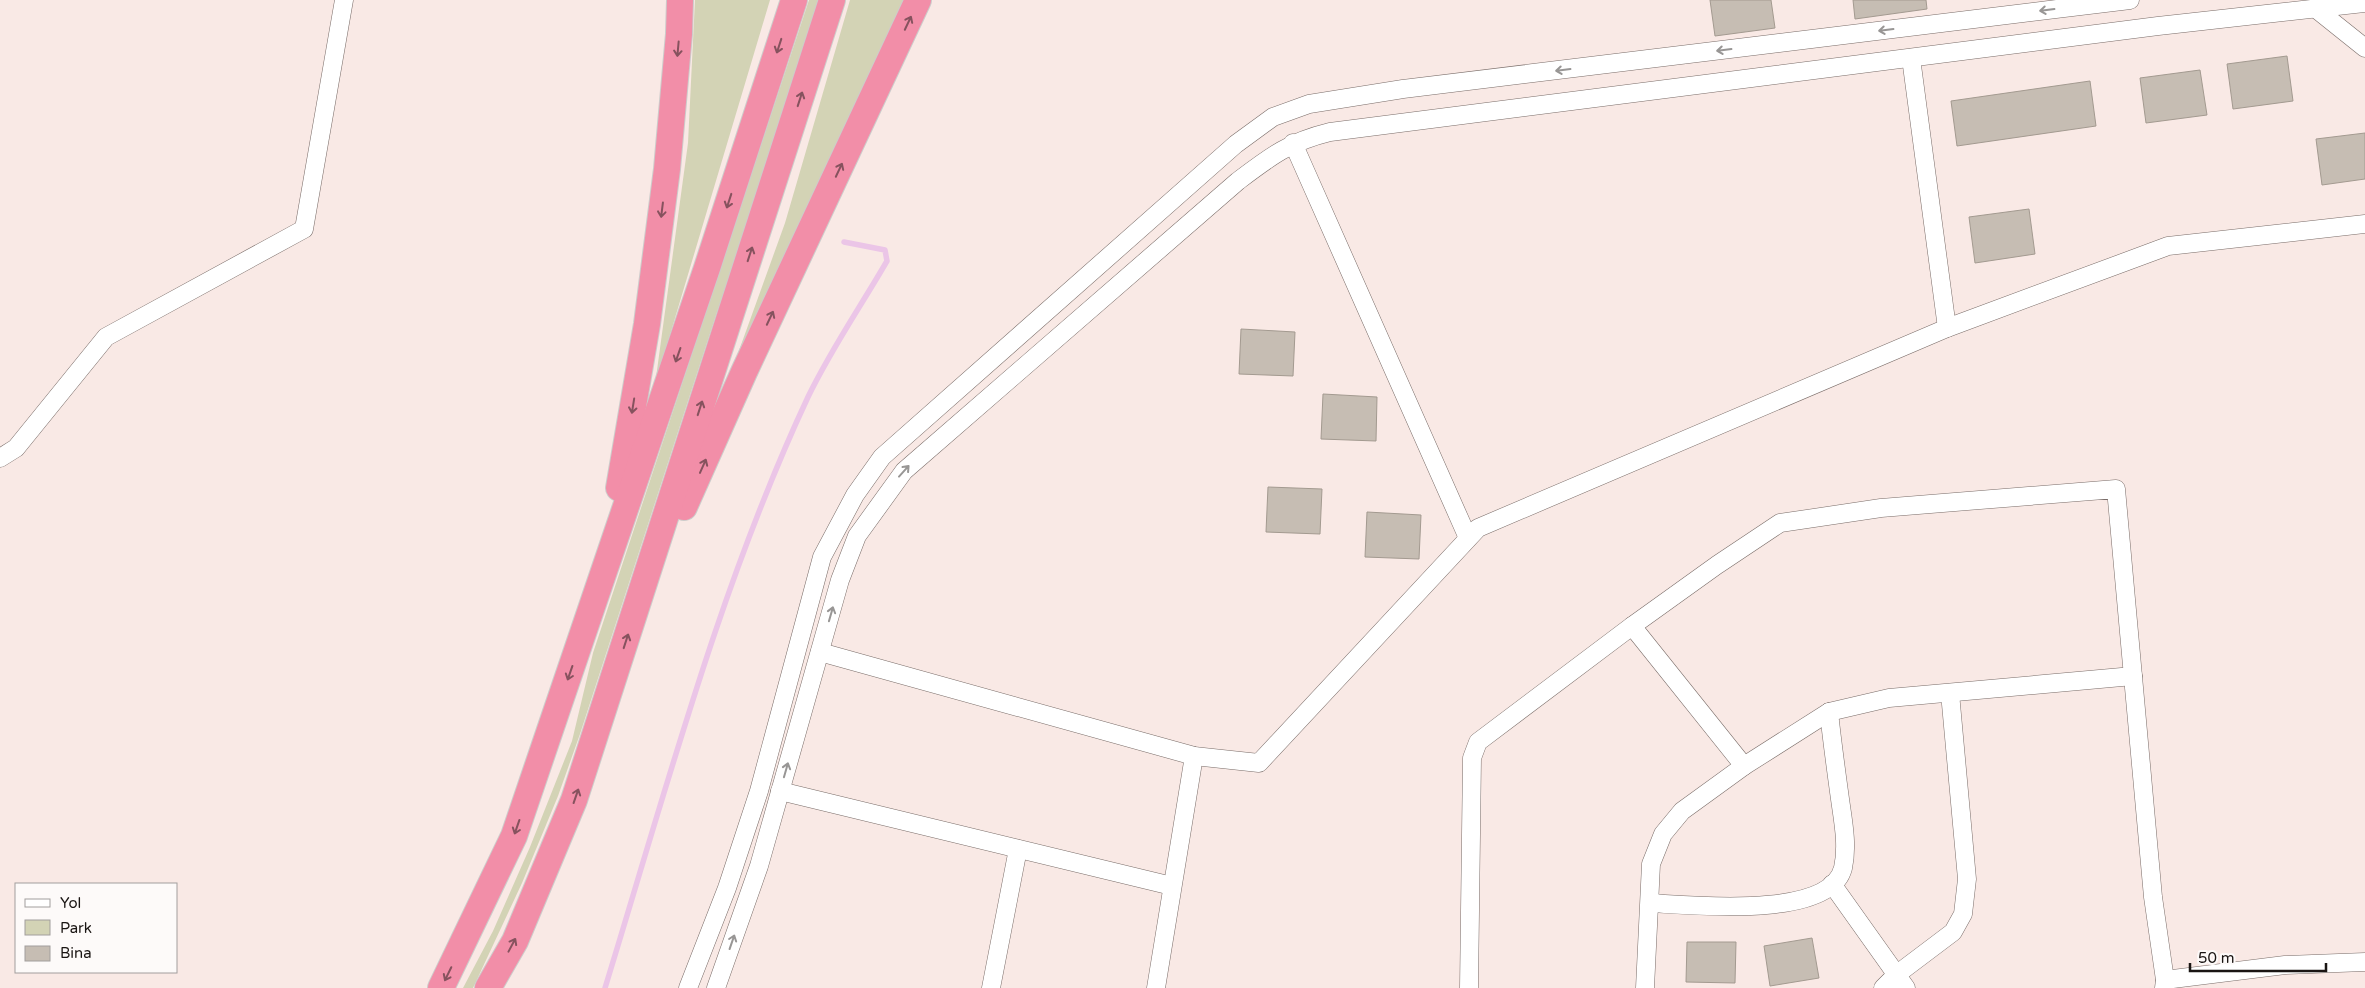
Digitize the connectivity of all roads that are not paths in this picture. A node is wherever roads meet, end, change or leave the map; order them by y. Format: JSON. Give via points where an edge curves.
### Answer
{"nodes":[{"id":1,"x":344,"y":0,"type":"edge"},
{"id":2,"x":680,"y":0,"type":"edge"},
{"id":3,"x":794,"y":0,"type":"edge"},
{"id":4,"x":832,"y":0,"type":"edge"},
{"id":5,"x":918,"y":0,"type":"edge"},
{"id":6,"x":2130,"y":0,"type":"edge"},
{"id":7,"x":2365,"y":3,"type":"edge"},
{"id":8,"x":2315,"y":8,"type":"junction"},
{"id":9,"x":2365,"y":48,"type":"edge"},
{"id":10,"x":1911,"y":58,"type":"junction"},
{"id":11,"x":1293,"y":144,"type":"junction"},
{"id":12,"x":2365,"y":224,"type":"edge"},
{"id":13,"x":1947,"y":328,"type":"junction"},
{"id":14,"x":0,"y":458,"type":"edge"},
{"id":15,"x":1468,"y":538,"type":"junction"},
{"id":16,"x":638,"y":605,"type":"junction"},
{"id":17,"x":1632,"y":626,"type":"junction"},
{"id":18,"x":586,"y":627,"type":"junction"},
{"id":19,"x":820,"y":652,"type":"junction"},
{"id":20,"x":2133,"y":676,"type":"junction"},
{"id":21,"x":1950,"y":693,"type":"junction"},
{"id":22,"x":1829,"y":712,"type":"junction"},
{"id":23,"x":1194,"y":756,"type":"junction"},
{"id":24,"x":1744,"y":766,"type":"junction"},
{"id":25,"x":780,"y":792,"type":"junction"},
{"id":26,"x":1018,"y":849,"type":"junction"},
{"id":27,"x":1832,"y":884,"type":"junction"},
{"id":28,"x":1172,"y":886,"type":"junction"},
{"id":29,"x":1650,"y":903,"type":"junction"},
{"id":30,"x":2365,"y":962,"type":"edge"},
{"id":31,"x":1901,"y":982,"type":"edge"},
{"id":32,"x":2165,"y":984,"type":"edge"},
{"id":33,"x":441,"y":988,"type":"edge"},
{"id":34,"x":488,"y":988,"type":"edge"},
{"id":35,"x":688,"y":988,"type":"edge"},
{"id":36,"x":716,"y":988,"type":"edge"},
{"id":37,"x":991,"y":988,"type":"edge"},
{"id":38,"x":1156,"y":988,"type":"edge"},
{"id":39,"x":1469,"y":988,"type":"edge"},
{"id":40,"x":1645,"y":988,"type":"edge"},
{"id":41,"x":1883,"y":988,"type":"edge"}],
"edges":[{"from":1,"to":14,"type":"street","via":[[304,229],[106,337],[16,448]]},
{"from":2,"to":18,"type":"highway","one_way":true,"via":[[667,169],[647,324],[620,484]]},
{"from":3,"to":18,"type":"highway","one_way":true},
{"from":16,"to":4,"type":"highway","one_way":true},
{"from":16,"to":5,"type":"highway","one_way":true},
{"from":6,"to":35,"type":"street","one_way":true,"via":[[1403,89],[1309,104],[1273,117],[1236,144],[882,457],[855,495],[822,558],[759,791],[728,888]]},
{"from":7,"to":8,"type":"street"},
{"from":8,"to":9,"type":"street"},
{"from":8,"to":10,"type":"street"},
{"from":10,"to":11,"type":"street","via":[[1330,132]]},
{"from":10,"to":13,"type":"street"},
{"from":11,"to":15,"type":"street"},
{"from":19,"to":11,"type":"street","one_way":true,"via":[[840,580],[857,536],[904,470],[1238,181],[1273,154]]},
{"from":12,"to":13,"type":"street","via":[[2168,246]]},
{"from":13,"to":15,"type":"street","via":[[1478,528]]},
{"from":15,"to":23,"type":"street","via":[[1259,763]]},
{"from":34,"to":16,"type":"highway","one_way":true,"via":[[515,941],[574,800]]},
{"from":17,"to":20,"type":"street","via":[[1780,522],[1881,508],[2116,489]]},
{"from":17,"to":24,"type":"street"},
{"from":17,"to":39,"type":"street","via":[[1478,742],[1472,758]]},
{"from":18,"to":33,"type":"highway","one_way":true,"via":[[514,836]]},
{"from":19,"to":23,"type":"street"},
{"from":25,"to":19,"type":"street","one_way":true},
{"from":20,"to":21,"type":"street"},
{"from":20,"to":32,"type":"street","via":[[2153,897]]},
{"from":21,"to":22,"type":"street","via":[[1889,698]]},
{"from":21,"to":31,"type":"street","via":[[1967,879],[1963,914],[1953,932]]},
{"from":22,"to":24,"type":"street"},
{"from":22,"to":27,"type":"street","via":[[1845,844],[1842,870]]},
{"from":23,"to":28,"type":"street"},
{"from":24,"to":29,"type":"street","via":[[1682,811],[1663,834],[1651,864]]},
{"from":25,"to":26,"type":"street"},
{"from":36,"to":25,"type":"street","one_way":true,"via":[[759,866]]},
{"from":26,"to":28,"type":"street"},
{"from":26,"to":37,"type":"street"},
{"from":27,"to":29,"type":"street","via":[[1817,894],[1788,904],[1725,907]]},
{"from":27,"to":31,"type":"street"},
{"from":28,"to":38,"type":"street"},
{"from":29,"to":40,"type":"street"},
{"from":30,"to":32,"type":"street","via":[[2285,966]]},
{"from":31,"to":41,"type":"street"}]}
